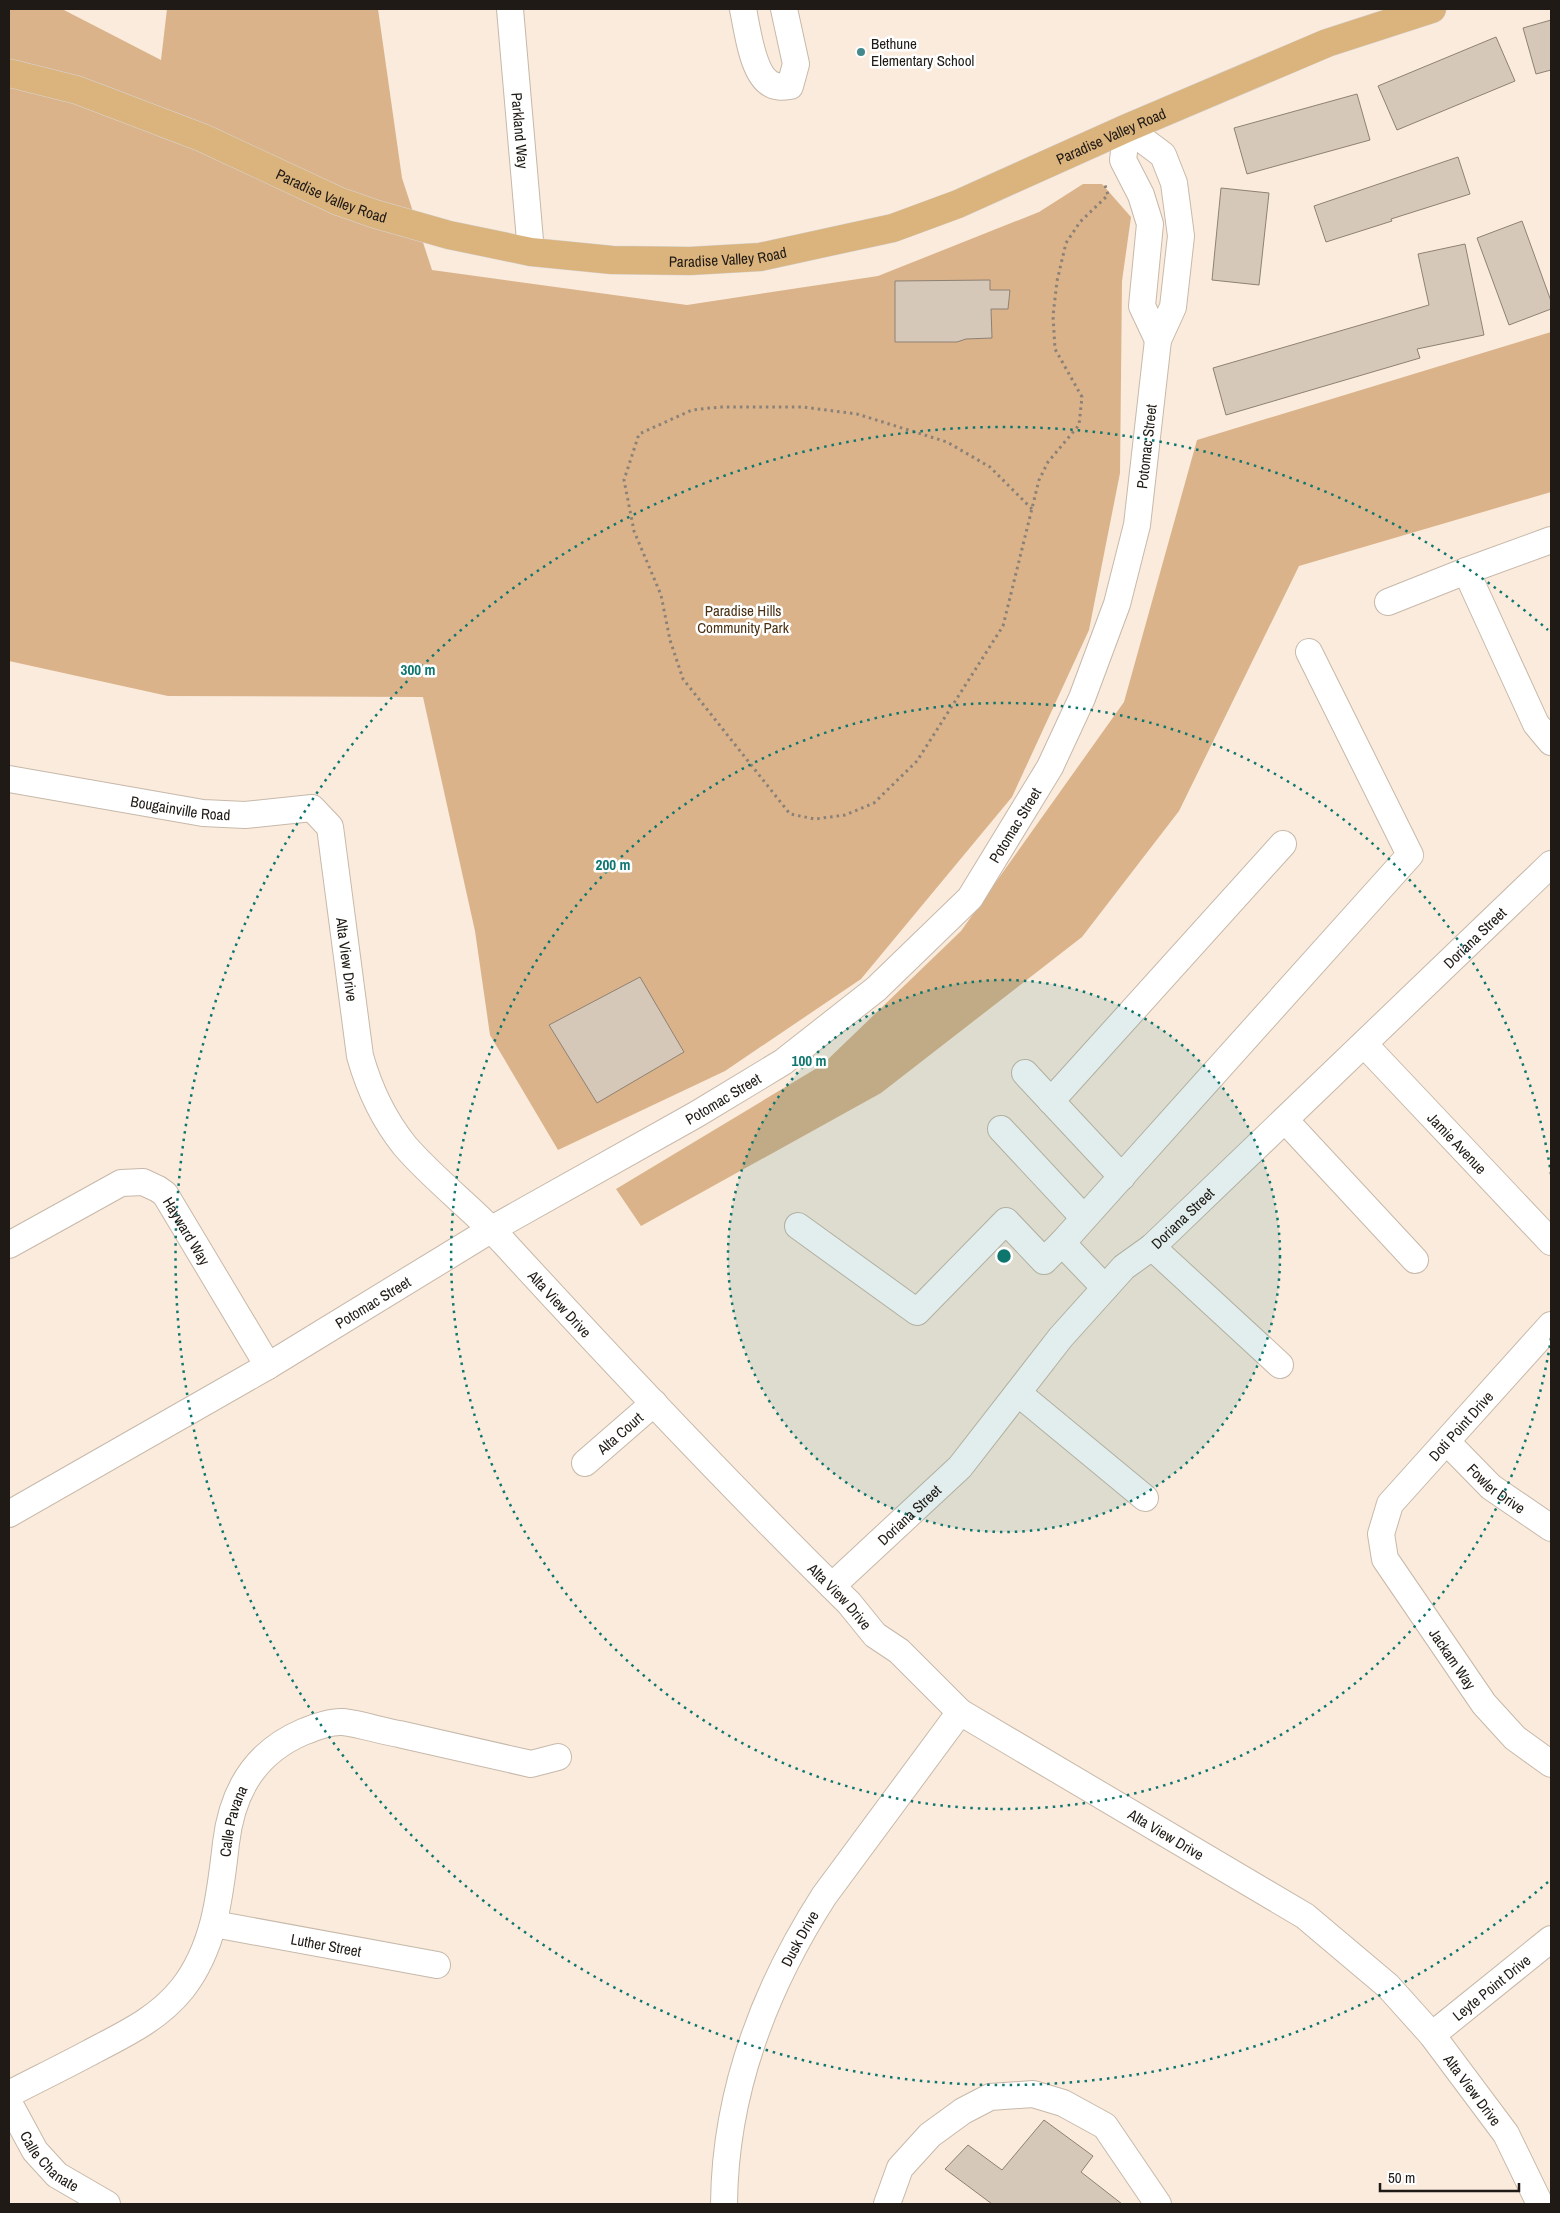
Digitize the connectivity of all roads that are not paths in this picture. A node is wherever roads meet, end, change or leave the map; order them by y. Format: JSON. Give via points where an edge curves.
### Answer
{"nodes":[{"id":1,"x":510,"y":9,"type":"edge"},
{"id":2,"x":743,"y":9,"type":"edge"},
{"id":3,"x":784,"y":9,"type":"edge"},
{"id":4,"x":1432,"y":9,"type":"edge"},
{"id":5,"x":9,"y":73,"type":"edge"},
{"id":6,"x":1126,"y":128,"type":"junction"},
{"id":7,"x":531,"y":252,"type":"junction"},
{"id":8,"x":1158,"y":340,"type":"junction"},
{"id":9,"x":1551,"y":540,"type":"edge"},
{"id":10,"x":1466,"y":571,"type":"junction"},
{"id":11,"x":1388,"y":602,"type":"dead end"},
{"id":12,"x":1309,"y":652,"type":"dead end"},
{"id":13,"x":1551,"y":742,"type":"edge"},
{"id":14,"x":9,"y":779,"type":"edge"},
{"id":15,"x":332,"y":843,"type":"joint"},
{"id":16,"x":1282,"y":844,"type":"dead end"},
{"id":17,"x":1551,"y":864,"type":"edge"},
{"id":18,"x":1364,"y":1044,"type":"junction"},
{"id":19,"x":1025,"y":1073,"type":"dead end"},
{"id":20,"x":1051,"y":1101,"type":"junction"},
{"id":21,"x":1285,"y":1120,"type":"junction"},
{"id":22,"x":1001,"y":1129,"type":"dead end"},
{"id":23,"x":1122,"y":1177,"type":"junction"},
{"id":24,"x":1084,"y":1218,"type":"junction"},
{"id":25,"x":798,"y":1226,"type":"dead end"},
{"id":26,"x":492,"y":1229,"type":"junction"},
{"id":27,"x":1551,"y":1242,"type":"edge"},
{"id":28,"x":1062,"y":1243,"type":"junction"},
{"id":29,"x":9,"y":1245,"type":"edge"},
{"id":30,"x":1152,"y":1247,"type":"junction"},
{"id":31,"x":1415,"y":1260,"type":"dead end"},
{"id":32,"x":1105,"y":1288,"type":"junction"},
{"id":33,"x":1551,"y":1325,"type":"edge"},
{"id":34,"x":1280,"y":1365,"type":"dead end"},
{"id":35,"x":268,"y":1366,"type":"junction"},
{"id":36,"x":1018,"y":1393,"type":"junction"},
{"id":37,"x":654,"y":1402,"type":"junction"},
{"id":38,"x":1447,"y":1442,"type":"junction"},
{"id":39,"x":585,"y":1463,"type":"dead end"},
{"id":40,"x":1146,"y":1498,"type":"dead end"},
{"id":41,"x":9,"y":1514,"type":"edge"},
{"id":42,"x":1551,"y":1528,"type":"edge"},
{"id":43,"x":1381,"y":1534,"type":"joint"},
{"id":44,"x":832,"y":1586,"type":"junction"},
{"id":45,"x":960,"y":1712,"type":"junction"},
{"id":46,"x":558,"y":1757,"type":"dead end"},
{"id":47,"x":1551,"y":1764,"type":"edge"},
{"id":48,"x":214,"y":1924,"type":"junction"},
{"id":49,"x":1551,"y":1939,"type":"edge"},
{"id":50,"x":436,"y":1965,"type":"dead end"},
{"id":51,"x":1432,"y":2035,"type":"junction"},
{"id":52,"x":9,"y":2094,"type":"edge"},
{"id":53,"x":9,"y":2102,"type":"edge"},
{"id":54,"x":107,"y":2204,"type":"edge"},
{"id":55,"x":724,"y":2204,"type":"edge"},
{"id":56,"x":887,"y":2204,"type":"edge"},
{"id":57,"x":1158,"y":2204,"type":"edge"},
{"id":58,"x":1540,"y":2204,"type":"edge"}],
"edges":[{"from":1,"to":7,"type":"street","name":"Parkland Way"},
{"from":2,"to":3,"type":"street","via":[[757,67],[768,82],[780,88],[790,86],[796,64]]},
{"from":4,"to":6,"type":"main road","name":"Paradise Valley Road","via":[[1327,43]]},
{"from":5,"to":7,"type":"main road","name":"Paradise Valley Road","via":[[77,90],[134,111],[203,138],[338,201],[375,214],[449,235]]},
{"from":6,"to":7,"type":"main road","name":"Paradise Valley Road","via":[[958,204],[893,228],[833,242],[760,257],[690,261],[612,260]]},
{"from":6,"to":8,"type":"street","via":[[1123,160],[1141,195],[1150,224],[1142,306]]},
{"from":6,"to":8,"type":"street","name":"Potomac Street","via":[[1162,155],[1174,183],[1182,236],[1173,308]]},
{"from":8,"to":26,"type":"street","name":"Potomac Street","via":[[1137,525],[1117,604],[1082,698],[1050,767],[970,898],[876,990],[784,1062]]},
{"from":9,"to":10,"type":"street"},
{"from":10,"to":11,"type":"street"},
{"from":10,"to":13,"type":"street","via":[[1536,724]]},
{"from":12,"to":23,"type":"street","via":[[1410,855]]},
{"from":14,"to":15,"type":"street","name":"Bougainville Road","via":[[202,813],[245,815],[312,808],[330,827]]},
{"from":15,"to":26,"type":"street","name":"Alta View Drive","via":[[365,1075],[405,1146]]},
{"from":16,"to":20,"type":"street"},
{"from":17,"to":18,"type":"street","name":"Doriana Street"},
{"from":18,"to":21,"type":"street","name":"Doriana Street"},
{"from":18,"to":27,"type":"street","name":"Jamie Avenue"},
{"from":19,"to":20,"type":"street"},
{"from":20,"to":23,"type":"street"},
{"from":21,"to":30,"type":"street","name":"Doriana Street"},
{"from":21,"to":31,"type":"street"},
{"from":22,"to":24,"type":"street"},
{"from":23,"to":24,"type":"street"},
{"from":24,"to":28,"type":"street"},
{"from":25,"to":28,"type":"street","via":[[917,1312],[1006,1221],[1044,1261]]},
{"from":26,"to":35,"type":"street","name":"Potomac Street"},
{"from":26,"to":37,"type":"street","name":"Alta View Drive"},
{"from":28,"to":32,"type":"street"},
{"from":29,"to":35,"type":"street","name":"Hayward Way","via":[[111,1186],[132,1181],[151,1185],[165,1194]]},
{"from":30,"to":32,"type":"street","name":"Doriana Street","via":[[1124,1267]]},
{"from":30,"to":34,"type":"street"},
{"from":32,"to":36,"type":"street","name":"Doriana Street","via":[[1061,1337]]},
{"from":33,"to":38,"type":"street","name":"Doti Point Drive"},
{"from":35,"to":41,"type":"street","name":"Potomac Street"},
{"from":36,"to":40,"type":"street"},
{"from":36,"to":44,"type":"street","name":"Doriana Street","via":[[960,1467]]},
{"from":37,"to":39,"type":"street","name":"Alta Court"},
{"from":37,"to":44,"type":"street","name":"Alta View Drive"},
{"from":38,"to":42,"type":"street","name":"Fowler Drive","via":[[1491,1487]]},
{"from":38,"to":43,"type":"street","name":"Doti Point Drive","via":[[1390,1504]]},
{"from":43,"to":47,"type":"street","name":"Jackam Way","via":[[1385,1559],[1484,1704],[1515,1738]]},
{"from":44,"to":45,"type":"street","name":"Alta View Drive","via":[[876,1635],[898,1651]]},
{"from":45,"to":51,"type":"street","name":"Alta View Drive","via":[[1305,1916],[1388,1986]]},
{"from":45,"to":55,"type":"street","name":"Dusk Drive","via":[[824,1896],[774,1986],[760,2018],[740,2084],[727,2159]]},
{"from":46,"to":48,"type":"street","name":"Calle Pavana","via":[[531,1764],[343,1722],[309,1729],[294,1736],[259,1763],[234,1802]]},
{"from":48,"to":50,"type":"street","name":"Luther Street"},
{"from":48,"to":52,"type":"street","name":"Calle Pavana","via":[[202,1959],[167,2005],[151,2019]]},
{"from":49,"to":51,"type":"street","name":"Leyte Point Drive"},
{"from":51,"to":58,"type":"street","name":"Alta View Drive","via":[[1506,2134]]},
{"from":53,"to":54,"type":"street","name":"Calle Chanate","via":[[35,2151],[57,2175]]},
{"from":56,"to":57,"type":"street","via":[[900,2168],[930,2135],[963,2111],[990,2097],[1033,2094],[1063,2103],[1104,2126]]}]}
